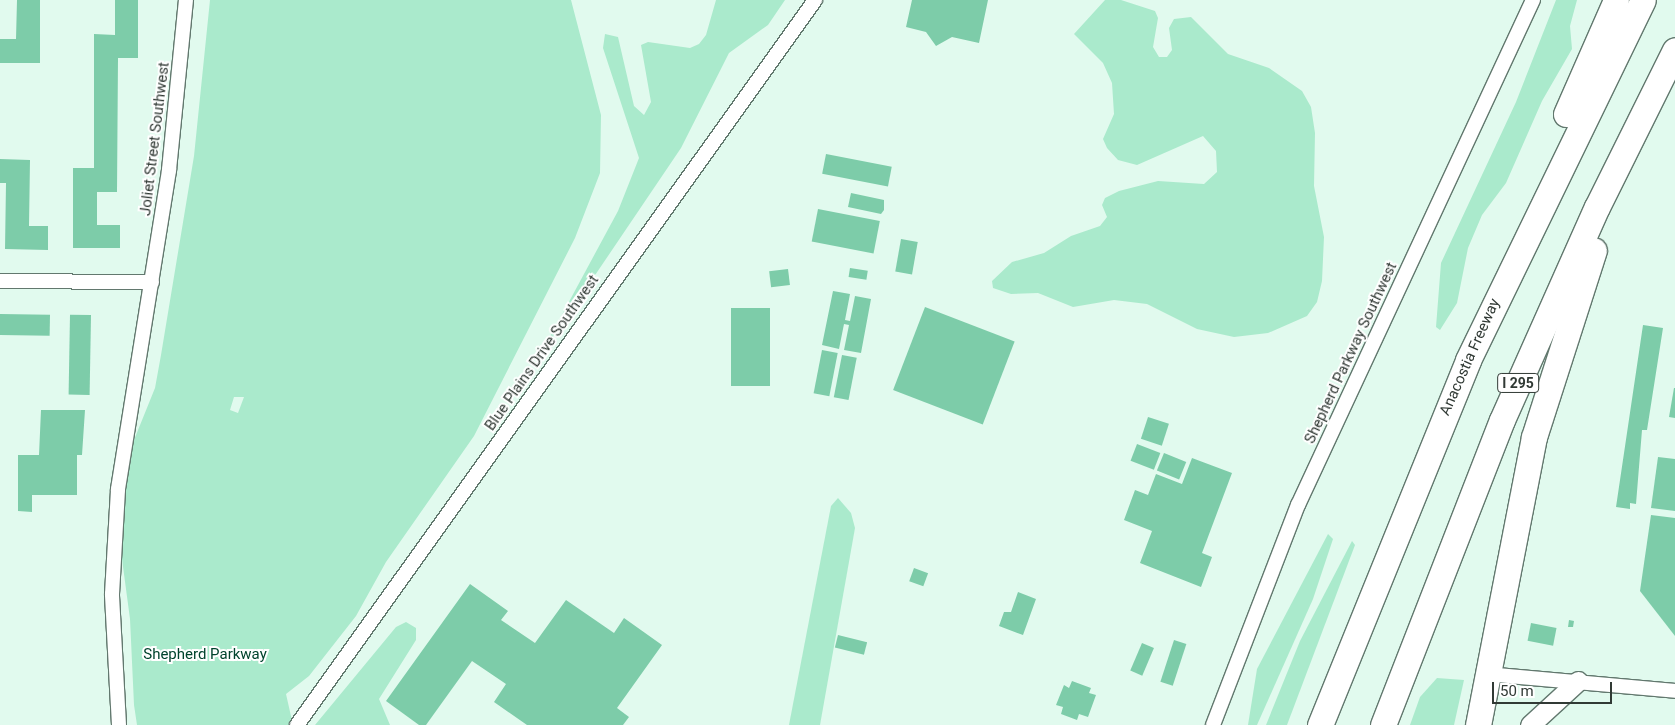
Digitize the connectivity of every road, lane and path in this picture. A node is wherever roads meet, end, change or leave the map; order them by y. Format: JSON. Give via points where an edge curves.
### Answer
{"nodes":[{"id":1,"x":186,"y":0,"type":"edge"},
{"id":2,"x":815,"y":0,"type":"edge"},
{"id":3,"x":1533,"y":0,"type":"edge"},
{"id":4,"x":1616,"y":0,"type":"edge"},
{"id":5,"x":1643,"y":0,"type":"edge"},
{"id":6,"x":1675,"y":50,"type":"edge"},
{"id":7,"x":1675,"y":78,"type":"edge"},
{"id":8,"x":1516,"y":256,"type":"junction"},
{"id":9,"x":0,"y":281,"type":"edge"},
{"id":10,"x":152,"y":282,"type":"junction"},
{"id":11,"x":1486,"y":674,"type":"junction"},
{"id":12,"x":1578,"y":681,"type":"junction"},
{"id":13,"x":1675,"y":691,"type":"edge"},
{"id":14,"x":119,"y":725,"type":"edge"},
{"id":15,"x":297,"y":725,"type":"edge"},
{"id":16,"x":1213,"y":725,"type":"edge"},
{"id":17,"x":1320,"y":725,"type":"edge"},
{"id":18,"x":1383,"y":725,"type":"edge"},
{"id":19,"x":1466,"y":725,"type":"edge"},
{"id":20,"x":1478,"y":725,"type":"edge"},
{"id":21,"x":1530,"y":725,"type":"edge"}],
"edges":[{"from":1,"to":10,"type":"street","name":"Joliet Street Southwest"},
{"from":2,"to":15,"type":"street","name":"Blue Plains Drive Southwest"},
{"from":3,"to":16,"type":"street","name":"Shepherd Parkway Southwest","via":[[1294,514]]},
{"from":4,"to":8,"type":"highway","via":[[1542,162]]},
{"from":5,"to":8,"type":"highway","name":"Anacostia Freeway"},
{"from":6,"to":18,"type":"highway","number":"I 295","via":[[1593,216],[1502,420]]},
{"from":7,"to":11,"type":"highway","via":[[1608,216],[1560,344],[1529,458]]},
{"from":8,"to":17,"type":"highway","name":"Anacostia Freeway","via":[[1406,505]]},
{"from":9,"to":10,"type":"street"},
{"from":10,"to":14,"type":"street","name":"Joliet Street Southwest","via":[[123,449],[114,532],[112,625]]},
{"from":11,"to":12,"type":"street","via":[[1541,682]]},
{"from":11,"to":19,"type":"street","via":[[1474,691]]},
{"from":11,"to":20,"type":"highway"},
{"from":12,"to":13,"type":"street"},
{"from":12,"to":21,"type":"street"}]}
